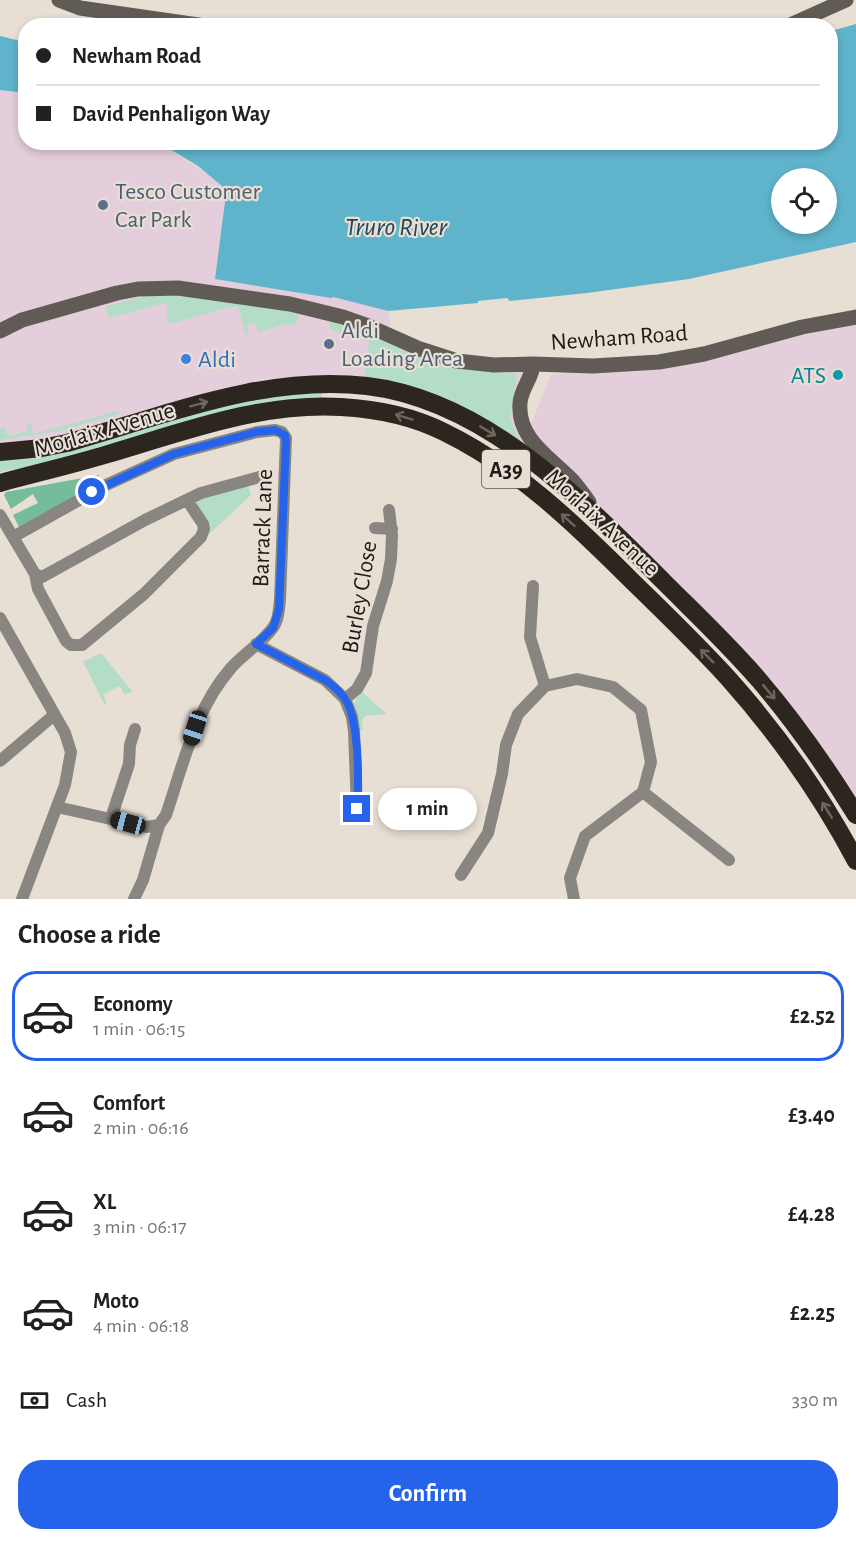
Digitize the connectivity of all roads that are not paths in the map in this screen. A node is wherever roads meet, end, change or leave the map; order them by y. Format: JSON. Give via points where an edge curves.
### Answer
{"nodes":[{"id":1,"x":59,"y":0,"type":"edge"},
{"id":2,"x":846,"y":0,"type":"edge"},
{"id":3,"x":149,"y":18,"type":"edge"},
{"id":4,"x":806,"y":18,"type":"edge"},
{"id":5,"x":856,"y":317,"type":"edge"},
{"id":6,"x":0,"y":331,"type":"edge"},
{"id":7,"x":533,"y":364,"type":"junction"},
{"id":8,"x":0,"y":452,"type":"edge"},
{"id":9,"x":263,"y":476,"type":"dead end"},
{"id":10,"x":0,"y":483,"type":"edge"},
{"id":11,"x":187,"y":500,"type":"junction"},
{"id":12,"x":389,"y":510,"type":"dead end"},
{"id":13,"x":0,"y":515,"type":"edge"},
{"id":14,"x":375,"y":528,"type":"dead end"},
{"id":15,"x":392,"y":529,"type":"junction"},
{"id":16,"x":610,"y":529,"type":"junction"},
{"id":17,"x":14,"y":537,"type":"junction"},
{"id":18,"x":35,"y":574,"type":"junction"},
{"id":19,"x":533,"y":586,"type":"dead end"},
{"id":20,"x":0,"y":618,"type":"edge"},
{"id":21,"x":256,"y":644,"type":"junction"},
{"id":22,"x":545,"y":686,"type":"junction"},
{"id":23,"x":345,"y":699,"type":"junction"},
{"id":24,"x":54,"y":715,"type":"junction"},
{"id":25,"x":135,"y":729,"type":"dead end"},
{"id":26,"x":0,"y":761,"type":"edge"},
{"id":27,"x":643,"y":792,"type":"junction"},
{"id":28,"x":57,"y":807,"type":"junction"},
{"id":29,"x":357,"y":809,"type":"dead end"},
{"id":30,"x":856,"y":815,"type":"edge"},
{"id":31,"x":111,"y":818,"type":"junction"},
{"id":32,"x":159,"y":825,"type":"junction"},
{"id":33,"x":729,"y":860,"type":"dead end"},
{"id":34,"x":856,"y":861,"type":"edge"},
{"id":35,"x":461,"y":875,"type":"dead end"},
{"id":36,"x":22,"y":899,"type":"edge"},
{"id":37,"x":134,"y":899,"type":"edge"},
{"id":38,"x":574,"y":899,"type":"edge"}],
"edges":[{"from":1,"to":3,"type":"street","via":[[80,8]]},
{"from":2,"to":4,"type":"street"},
{"from":5,"to":7,"type":"street","name":"Newham Road","via":[[659,362]]},
{"from":6,"to":7,"type":"street","name":"Newham Road","via":[[22,320],[117,293],[178,288],[343,317],[457,361]]},
{"from":7,"to":16,"type":"street","via":[[520,402],[526,434],[573,481]]},
{"from":8,"to":16,"type":"highway","name":"Morlaix Avenue","number":"A39","one_way":true,"via":[[67,442],[228,396],[319,385],[366,386],[435,403],[487,430],[556,479]]},
{"from":9,"to":11,"type":"street"},
{"from":34,"to":10,"type":"highway","name":"Morlaix Avenue","number":"A39","one_way":true,"via":[[796,763],[712,661],[539,495],[505,468],[443,431],[405,417],[360,408],[269,411],[211,423]]},
{"from":11,"to":18,"type":"street","via":[[44,577]]},
{"from":11,"to":18,"type":"street","via":[[203,525],[201,537],[144,594],[82,645],[74,646],[66,640],[39,590]]},
{"from":12,"to":15,"type":"street","name":"Burley Close"},
{"from":13,"to":17,"type":"street"},
{"from":14,"to":15,"type":"street","name":"Burley Close"},
{"from":15,"to":23,"type":"street","name":"Burley Close","via":[[388,577],[373,626],[366,673],[357,689]]},
{"from":16,"to":30,"type":"highway","name":"Morlaix Avenue","number":"A39","one_way":true,"via":[[758,678],[829,772]]},
{"from":17,"to":18,"type":"street"},
{"from":17,"to":21,"type":"street","name":"Barrack Lane","via":[[106,485],[174,454],[239,436],[282,432],[286,442],[278,616],[273,628]]},
{"from":19,"to":22,"type":"street","via":[[530,637]]},
{"from":20,"to":24,"type":"street"},
{"from":21,"to":23,"type":"street","via":[[325,680]]},
{"from":21,"to":32,"type":"street","name":"Barrack Lane","via":[[227,672],[206,704]]},
{"from":22,"to":27,"type":"street","via":[[577,679],[613,687],[641,710],[651,762]]},
{"from":22,"to":35,"type":"street","via":[[518,714],[506,745],[488,833]]},
{"from":23,"to":29,"type":"street","via":[[354,731]]},
{"from":24,"to":26,"type":"street"},
{"from":24,"to":28,"type":"street","via":[[70,746],[70,762]]},
{"from":25,"to":31,"type":"street","via":[[129,764]]},
{"from":27,"to":33,"type":"street"},
{"from":27,"to":38,"type":"street","via":[[585,836],[570,878]]},
{"from":28,"to":31,"type":"street"},
{"from":28,"to":36,"type":"street"},
{"from":31,"to":32,"type":"street","via":[[146,827]]},
{"from":32,"to":37,"type":"street","name":"Barrack Lane"}]}
